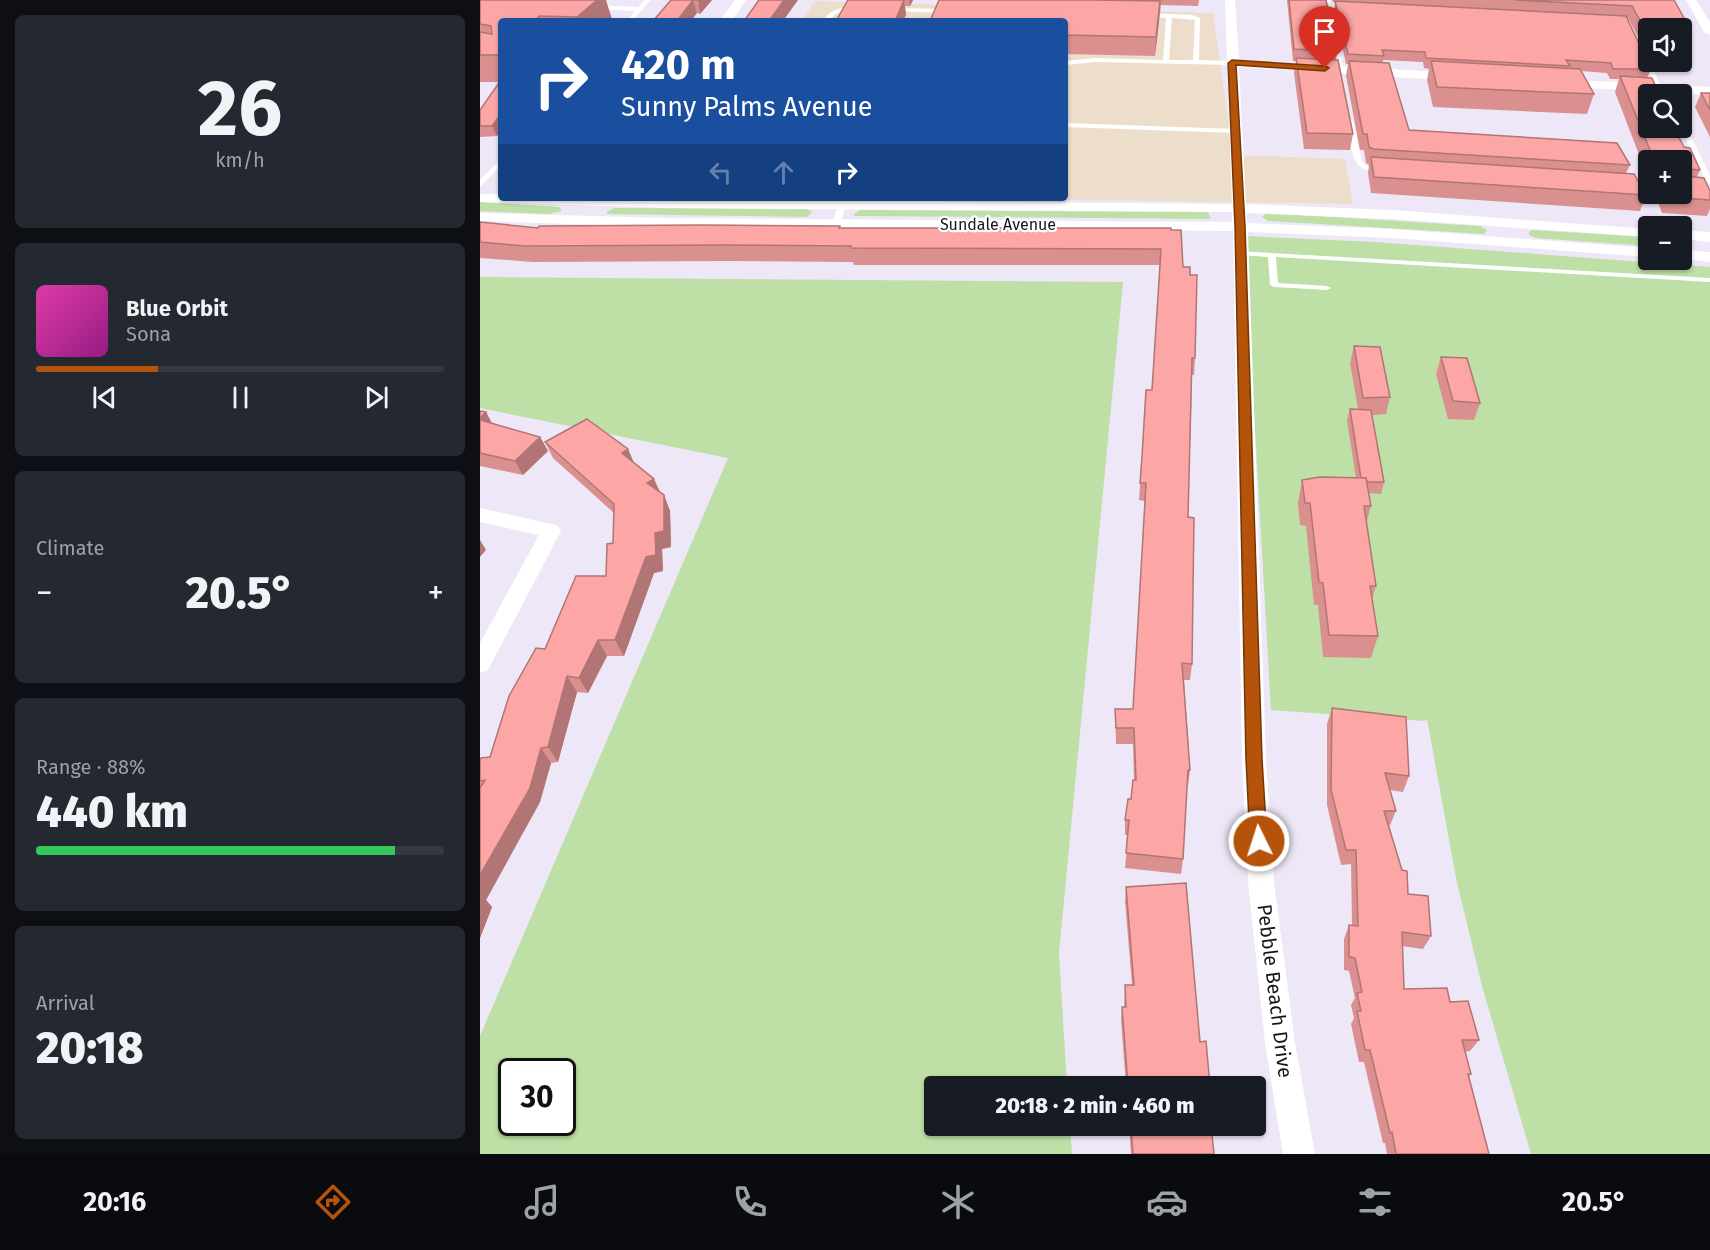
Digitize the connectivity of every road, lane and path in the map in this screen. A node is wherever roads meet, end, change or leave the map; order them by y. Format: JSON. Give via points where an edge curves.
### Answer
{"nodes":[{"id":1,"x":575,"y":0,"type":"edge"},
{"id":2,"x":648,"y":0,"type":"edge"},
{"id":3,"x":741,"y":0,"type":"edge"},
{"id":4,"x":1230,"y":0,"type":"edge"},
{"id":5,"x":1691,"y":0,"type":"edge"},
{"id":6,"x":1328,"y":3,"type":"edge"},
{"id":7,"x":1352,"y":7,"type":"edge"},
{"id":8,"x":639,"y":9,"type":"junction"},
{"id":9,"x":868,"y":9,"type":"edge"},
{"id":10,"x":880,"y":9,"type":"edge"},
{"id":11,"x":938,"y":11,"type":"junction"},
{"id":12,"x":961,"y":11,"type":"edge"},
{"id":13,"x":1143,"y":15,"type":"edge"},
{"id":14,"x":1170,"y":16,"type":"junction"},
{"id":15,"x":631,"y":18,"type":"edge"},
{"id":16,"x":728,"y":18,"type":"edge"},
{"id":17,"x":828,"y":18,"type":"edge"},
{"id":18,"x":934,"y":18,"type":"edge"},
{"id":19,"x":1710,"y":32,"type":"edge"},
{"id":20,"x":1166,"y":62,"type":"junction"},
{"id":21,"x":1196,"y":62,"type":"junction"},
{"id":22,"x":1068,"y":63,"type":"edge"},
{"id":23,"x":1232,"y":63,"type":"junction"},
{"id":24,"x":1341,"y":74,"type":"junction"},
{"id":25,"x":1471,"y":78,"type":"edge"},
{"id":26,"x":1542,"y":82,"type":"edge"},
{"id":27,"x":1638,"y":88,"type":"edge"},
{"id":28,"x":1692,"y":91,"type":"edge"},
{"id":29,"x":1710,"y":91,"type":"edge"},
{"id":30,"x":1348,"y":111,"type":"edge"},
{"id":31,"x":1068,"y":125,"type":"edge"},
{"id":32,"x":1235,"y":131,"type":"junction"},
{"id":33,"x":1688,"y":138,"type":"edge"},
{"id":34,"x":498,"y":164,"type":"edge"},
{"id":35,"x":1388,"y":171,"type":"edge"},
{"id":36,"x":1710,"y":182,"type":"edge"},
{"id":37,"x":480,"y":184,"type":"edge"},
{"id":38,"x":1617,"y":185,"type":"edge"},
{"id":39,"x":1638,"y":186,"type":"edge"},
{"id":40,"x":480,"y":198,"type":"edge"},
{"id":41,"x":498,"y":198,"type":"edge"},
{"id":42,"x":591,"y":201,"type":"edge"},
{"id":43,"x":718,"y":201,"type":"edge"},
{"id":44,"x":844,"y":202,"type":"edge"},
{"id":45,"x":480,"y":217,"type":"edge"},
{"id":46,"x":1239,"y":217,"type":"junction"},
{"id":47,"x":579,"y":220,"type":"junction"},
{"id":48,"x":836,"y":223,"type":"junction"},
{"id":49,"x":1512,"y":224,"type":"junction"},
{"id":50,"x":1638,"y":232,"type":"edge"},
{"id":51,"x":1692,"y":236,"type":"edge"},
{"id":52,"x":1710,"y":237,"type":"edge"},
{"id":53,"x":1516,"y":243,"type":"junction"},
{"id":54,"x":1638,"y":251,"type":"edge"},
{"id":55,"x":1240,"y":253,"type":"junction"},
{"id":56,"x":1272,"y":255,"type":"junction"},
{"id":57,"x":1692,"y":256,"type":"edge"},
{"id":58,"x":1710,"y":257,"type":"edge"},
{"id":59,"x":1710,"y":280,"type":"edge"},
{"id":60,"x":1327,"y":288,"type":"dead end"},
{"id":61,"x":480,"y":515,"type":"edge"},
{"id":62,"x":480,"y":664,"type":"edge"},
{"id":63,"x":1299,"y":1154,"type":"edge"}],
"edges":[{"from":1,"to":8,"type":"lane"},
{"from":2,"to":8,"type":"lane"},
{"from":3,"to":16,"type":"street"},
{"from":4,"to":23,"type":"street","name":"Pebble Beach Drive"},
{"from":5,"to":19,"type":"street"},
{"from":6,"to":7,"type":"lane"},
{"from":6,"to":24,"type":"lane"},
{"from":8,"to":15,"type":"lane"},
{"from":9,"to":17,"type":"lane","via":[[839,9]]},
{"from":10,"to":11,"type":"lane"},
{"from":11,"to":12,"type":"lane"},
{"from":11,"to":18,"type":"lane"},
{"from":13,"to":14,"type":"lane"},
{"from":14,"to":20,"type":"lane"},
{"from":14,"to":21,"type":"lane","via":[[1198,19]]},
{"from":20,"to":21,"type":"lane"},
{"from":20,"to":22,"type":"lane"},
{"from":21,"to":23,"type":"lane"},
{"from":23,"to":24,"type":"street"},
{"from":23,"to":32,"type":"street","name":"Pebble Beach Drive"},
{"from":24,"to":25,"type":"street"},
{"from":26,"to":27,"type":"street"},
{"from":28,"to":29,"type":"street"},
{"from":30,"to":35,"type":"lane","via":[[1359,163],[1367,169]]},
{"from":31,"to":32,"type":"lane"},
{"from":32,"to":46,"type":"street","name":"Pebble Beach Drive"},
{"from":33,"to":36,"type":"lane"},
{"from":34,"to":37,"type":"lane"},
{"from":38,"to":39,"type":"lane"},
{"from":40,"to":41,"type":"street","name":"Sundale Avenue"},
{"from":42,"to":47,"type":"street"},
{"from":43,"to":44,"type":"street","name":"Sundale Avenue"},
{"from":44,"to":46,"type":"street","name":"Sundale Avenue"},
{"from":44,"to":48,"type":"lane"},
{"from":45,"to":47,"type":"street","name":"Sundale Avenue"},
{"from":46,"to":48,"type":"street","name":"Sundale Avenue"},
{"from":46,"to":49,"type":"street","name":"Sundale Avenue"},
{"from":46,"to":53,"type":"street","name":"Sundale Avenue"},
{"from":46,"to":55,"type":"street","name":"Pebble Beach Drive"},
{"from":47,"to":48,"type":"street","name":"Sundale Avenue"},
{"from":49,"to":50,"type":"street","name":"Sundale Avenue"},
{"from":49,"to":53,"type":"street"},
{"from":51,"to":52,"type":"street"},
{"from":53,"to":54,"type":"street","name":"Sundale Avenue"},
{"from":55,"to":56,"type":"lane"},
{"from":55,"to":63,"type":"street","name":"Pebble Beach Drive","via":[[1260,870],[1280,1043]]},
{"from":56,"to":59,"type":"lane"},
{"from":56,"to":60,"type":"lane","via":[[1274,285]]},
{"from":57,"to":58,"type":"street"},
{"from":61,"to":62,"type":"street","via":[[551,531]]}]}
